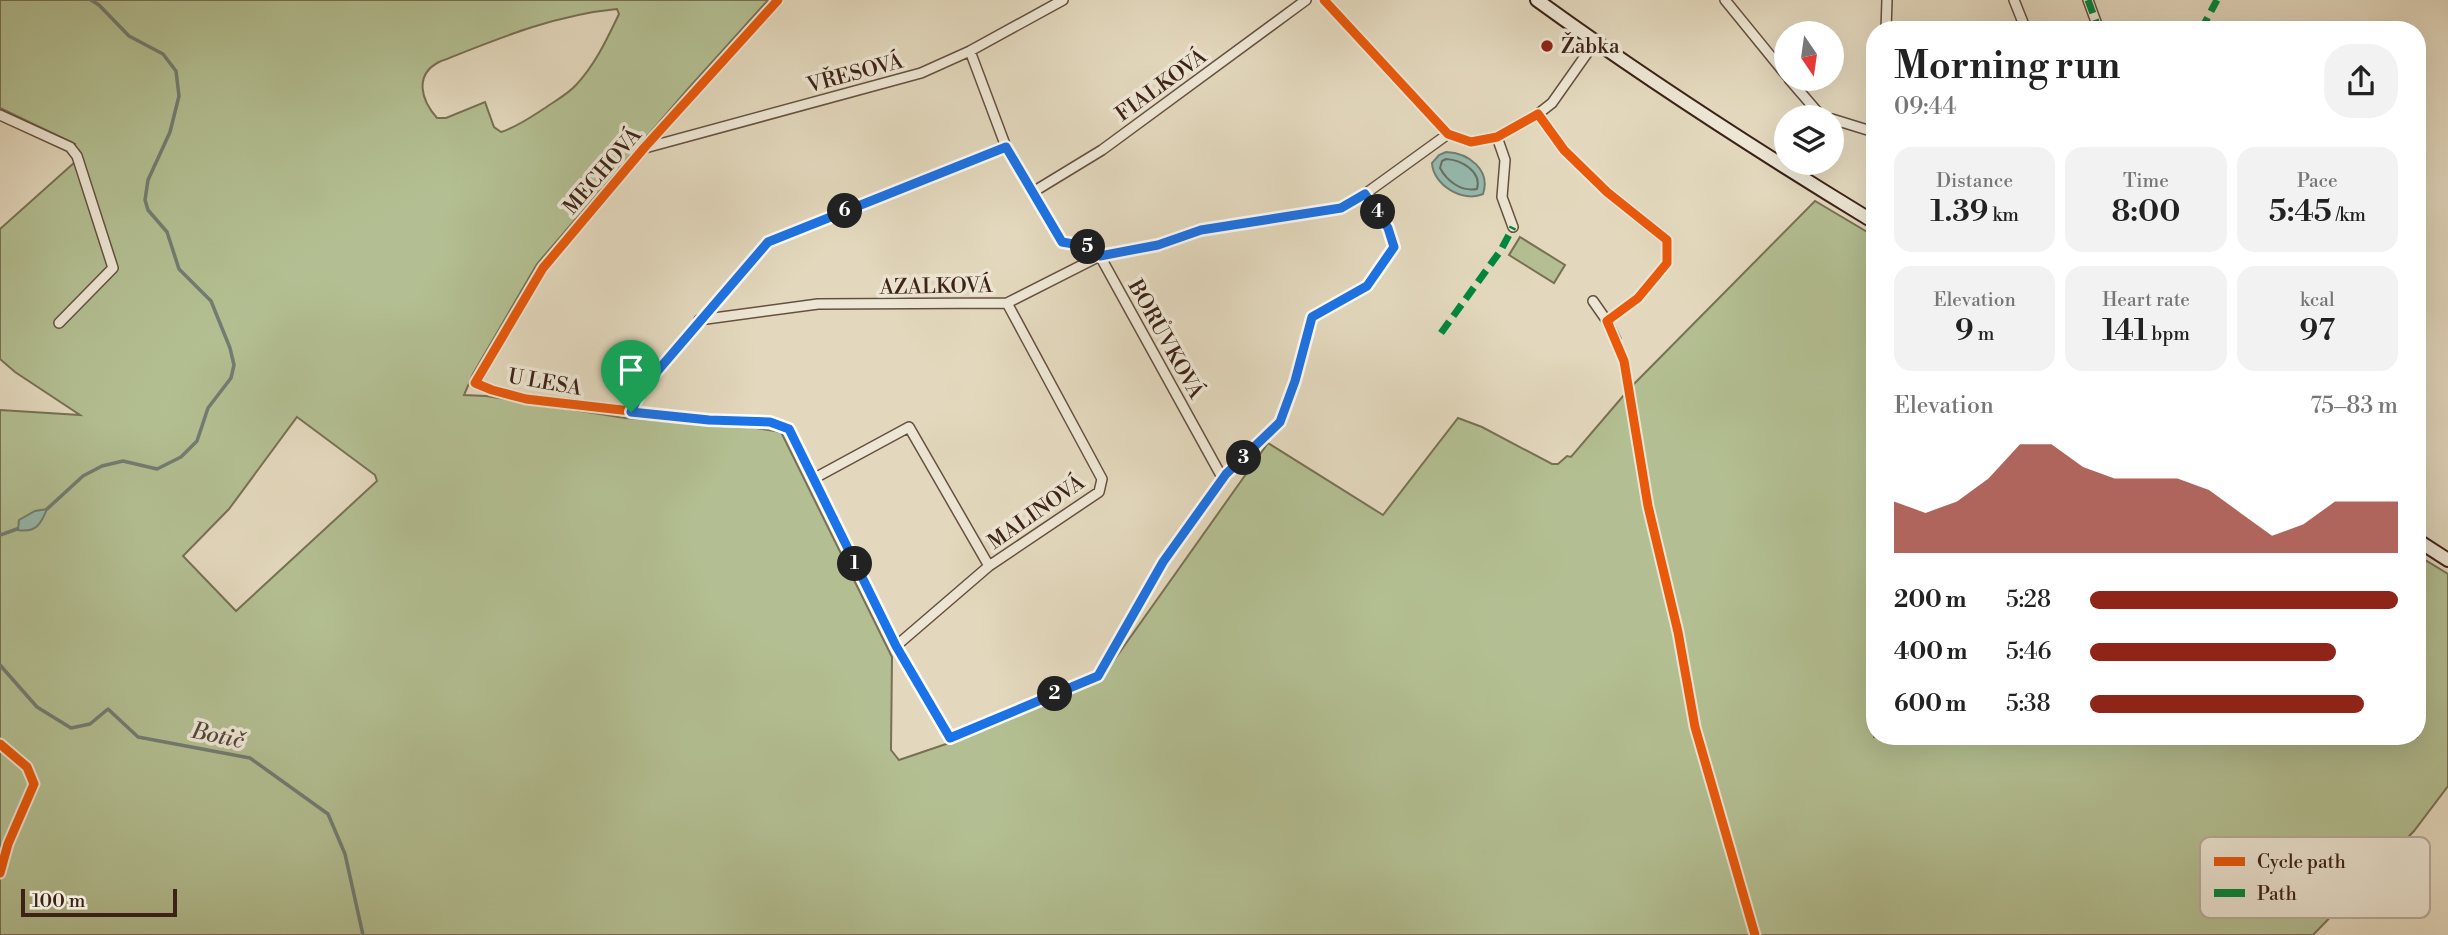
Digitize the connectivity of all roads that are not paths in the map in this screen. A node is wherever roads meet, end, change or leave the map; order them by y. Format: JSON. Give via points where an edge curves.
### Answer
{"nodes":[{"id":1,"x":778,"y":0,"type":"edge"},
{"id":2,"x":1063,"y":0,"type":"edge"},
{"id":3,"x":1306,"y":0,"type":"edge"},
{"id":4,"x":1324,"y":0,"type":"edge"},
{"id":5,"x":1537,"y":0,"type":"edge"},
{"id":6,"x":1725,"y":0,"type":"edge"},
{"id":7,"x":1887,"y":0,"type":"edge"},
{"id":8,"x":2014,"y":0,"type":"edge"},
{"id":9,"x":2088,"y":0,"type":"edge"},
{"id":10,"x":1886,"y":21,"type":"edge"},
{"id":11,"x":2022,"y":21,"type":"edge"},
{"id":12,"x":2096,"y":21,"type":"edge"},
{"id":13,"x":1595,"y":42,"type":"junction"},
{"id":14,"x":970,"y":51,"type":"junction"},
{"id":15,"x":1774,"y":61,"type":"edge"},
{"id":16,"x":1800,"y":91,"type":"edge"},
{"id":17,"x":1812,"y":105,"type":"edge"},
{"id":18,"x":1538,"y":114,"type":"junction"},
{"id":19,"x":0,"y":115,"type":"edge"},
{"id":20,"x":1844,"y":123,"type":"edge"},
{"id":21,"x":1866,"y":130,"type":"edge"},
{"id":22,"x":1448,"y":134,"type":"junction"},
{"id":23,"x":1497,"y":137,"type":"junction"},
{"id":24,"x":1006,"y":147,"type":"junction"},
{"id":25,"x":644,"y":148,"type":"junction"},
{"id":26,"x":1032,"y":192,"type":"junction"},
{"id":27,"x":1365,"y":194,"type":"junction"},
{"id":28,"x":1866,"y":217,"type":"edge"},
{"id":29,"x":1513,"y":227,"type":"dead end"},
{"id":30,"x":1100,"y":256,"type":"junction"},
{"id":31,"x":1592,"y":301,"type":"dead end"},
{"id":32,"x":1007,"y":303,"type":"junction"},
{"id":33,"x":699,"y":320,"type":"junction"},
{"id":34,"x":1607,"y":321,"type":"junction"},
{"id":35,"x":59,"y":323,"type":"dead end"},
{"id":36,"x":1616,"y":340,"type":"dead end"},
{"id":37,"x":475,"y":383,"type":"joint"},
{"id":38,"x":631,"y":412,"type":"junction"},
{"id":39,"x":813,"y":479,"type":"junction"},
{"id":40,"x":1223,"y":479,"type":"junction"},
{"id":41,"x":2426,"y":546,"type":"edge"},
{"id":42,"x":2448,"y":560,"type":"edge"},
{"id":43,"x":989,"y":566,"type":"junction"},
{"id":44,"x":896,"y":646,"type":"junction"}],
"edges":[{"from":1,"to":25,"type":"street","name":"MECHOVÁ"},
{"from":2,"to":14,"type":"street","name":"VŘESOVÁ"},
{"from":3,"to":26,"type":"street","name":"FIALKOVÁ","via":[[1101,150]]},
{"from":4,"to":22,"type":"street"},
{"from":5,"to":13,"type":"main road"},
{"from":6,"to":15,"type":"street"},
{"from":7,"to":10,"type":"street"},
{"from":8,"to":11,"type":"street"},
{"from":9,"to":12,"type":"street"},
{"from":13,"to":18,"type":"street","via":[[1552,103]]},
{"from":13,"to":28,"type":"main road"},
{"from":14,"to":24,"type":"street"},
{"from":14,"to":25,"type":"street","name":"VŘESOVÁ","via":[[921,73]]},
{"from":16,"to":17,"type":"street"},
{"from":18,"to":23,"type":"street"},
{"from":18,"to":34,"type":"street","via":[[1573,159],[1667,240],[1667,263],[1638,298]]},
{"from":19,"to":35,"type":"street","via":[[70,147],[77,156],[113,268]]},
{"from":20,"to":21,"type":"street"},
{"from":22,"to":23,"type":"street","via":[[1471,142]]},
{"from":22,"to":27,"type":"street","name":"AZALKOVÁ"},
{"from":23,"to":29,"type":"street","via":[[1505,160],[1502,197]]},
{"from":24,"to":26,"type":"street"},
{"from":24,"to":33,"type":"street","via":[[768,242]]},
{"from":25,"to":37,"type":"street","name":"MECHOVÁ","via":[[543,268]]},
{"from":26,"to":30,"type":"street","via":[[1062,242],[1085,246]]},
{"from":27,"to":30,"type":"street","name":"AZALKOVÁ","via":[[1341,208],[1201,230],[1158,245]]},
{"from":27,"to":40,"type":"street","via":[[1388,228],[1394,247],[1367,286],[1312,317],[1280,422]]},
{"from":30,"to":32,"type":"street","name":"AZALKOVÁ"},
{"from":30,"to":40,"type":"street","name":"BORŮVKOVÁ"},
{"from":31,"to":34,"type":"street"},
{"from":32,"to":33,"type":"street","name":"AZALKOVÁ","via":[[818,304]]},
{"from":32,"to":43,"type":"street","name":"MALINOVÁ","via":[[1102,479],[1099,492]]},
{"from":33,"to":38,"type":"street","via":[[642,389]]},
{"from":34,"to":36,"type":"street"},
{"from":37,"to":38,"type":"street","name":"U LESA","via":[[526,399]]},
{"from":38,"to":39,"type":"street","name":"U LESA","via":[[770,422],[789,429]]},
{"from":39,"to":43,"type":"street","via":[[909,427]]},
{"from":39,"to":44,"type":"street","name":"U LESA"},
{"from":40,"to":44,"type":"street","name":"U LESA","via":[[1163,562],[1098,676],[950,738]]},
{"from":41,"to":42,"type":"main road"},
{"from":43,"to":44,"type":"street","name":"MALINOVÁ"}]}
